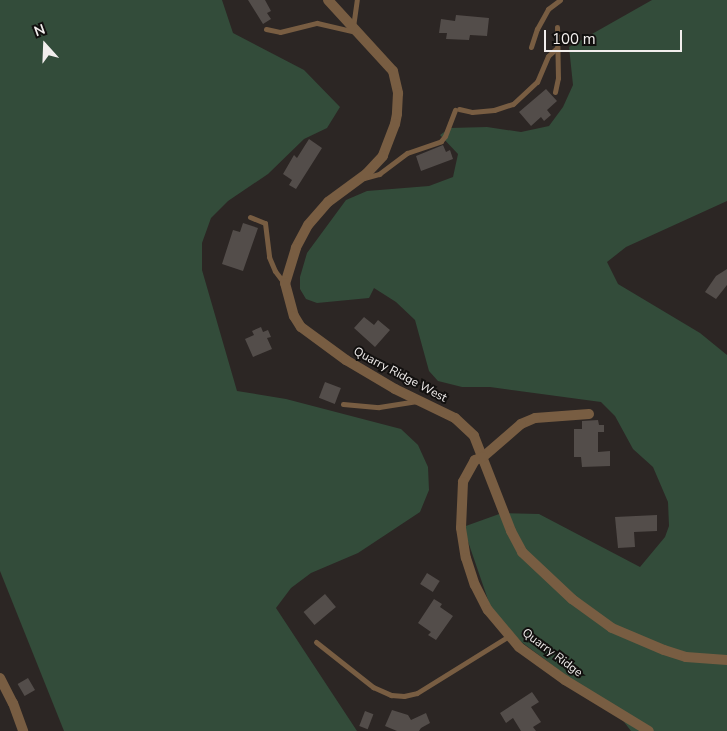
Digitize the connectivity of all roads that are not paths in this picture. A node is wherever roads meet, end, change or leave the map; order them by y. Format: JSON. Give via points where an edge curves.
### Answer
{"nodes":[{"id":1,"x":328,"y":0,"type":"edge"},
{"id":2,"x":357,"y":0,"type":"edge"},
{"id":3,"x":560,"y":0,"type":"edge"},
{"id":4,"x":557,"y":27,"type":"dead end"},
{"id":5,"x":266,"y":29,"type":"dead end"},
{"id":6,"x":355,"y":30,"type":"junction"},
{"id":7,"x":531,"y":47,"type":"dead end"},
{"id":8,"x":558,"y":48,"type":"junction"},
{"id":9,"x":555,"y":92,"type":"dead end"},
{"id":10,"x":361,"y":178,"type":"junction"},
{"id":11,"x":250,"y":217,"type":"dead end"},
{"id":12,"x":285,"y":283,"type":"junction"},
{"id":13,"x":419,"y":401,"type":"junction"},
{"id":14,"x":343,"y":404,"type":"dead end"},
{"id":15,"x":589,"y":414,"type":"dead end"},
{"id":16,"x":483,"y":457,"type":"junction"},
{"id":17,"x":510,"y":636,"type":"junction"},
{"id":18,"x":316,"y":642,"type":"dead end"},
{"id":19,"x":727,"y":660,"type":"edge"},
{"id":20,"x":0,"y":678,"type":"edge"},
{"id":21,"x":644,"y":730,"type":"edge"},
{"id":22,"x":23,"y":731,"type":"edge"}],
"edges":[{"from":1,"to":6,"type":"street"},
{"from":2,"to":6,"type":"lane"},
{"from":3,"to":7,"type":"lane","via":[[548,9]]},
{"from":4,"to":8,"type":"lane"},
{"from":5,"to":6,"type":"lane","via":[[280,32],[318,24]]},
{"from":6,"to":10,"type":"street","via":[[390,67],[398,93],[395,124],[383,156]]},
{"from":8,"to":9,"type":"lane"},
{"from":8,"to":10,"type":"lane","via":[[548,56],[537,82],[513,104],[472,112],[457,109],[441,140],[407,152],[379,174]]},
{"from":10,"to":12,"type":"street","via":[[328,202],[308,225],[296,248]]},
{"from":11,"to":12,"type":"lane","via":[[266,223],[268,257]]},
{"from":12,"to":13,"type":"street","name":"Quarry Ridge West","via":[[289,304],[301,327],[346,360]]},
{"from":13,"to":14,"type":"lane","via":[[379,407]]},
{"from":13,"to":16,"type":"street","name":"Quarry Ridge West","via":[[455,418],[474,436]]},
{"from":15,"to":16,"type":"street","name":"Quarry Ridge","via":[[534,418],[521,424]]},
{"from":16,"to":17,"type":"street","name":"Quarry Ridge","via":[[475,460],[463,482],[461,528],[475,585],[488,610]]},
{"from":16,"to":19,"type":"street","name":"Quarry Ridge West","via":[[511,532],[522,552],[572,599],[612,628],[664,650],[686,657]]},
{"from":17,"to":18,"type":"lane","via":[[416,693],[404,696],[391,695],[373,687]]},
{"from":17,"to":21,"type":"street","name":"Quarry Ridge","via":[[519,647],[565,680]]},
{"from":20,"to":22,"type":"street","via":[[14,703]]}]}
